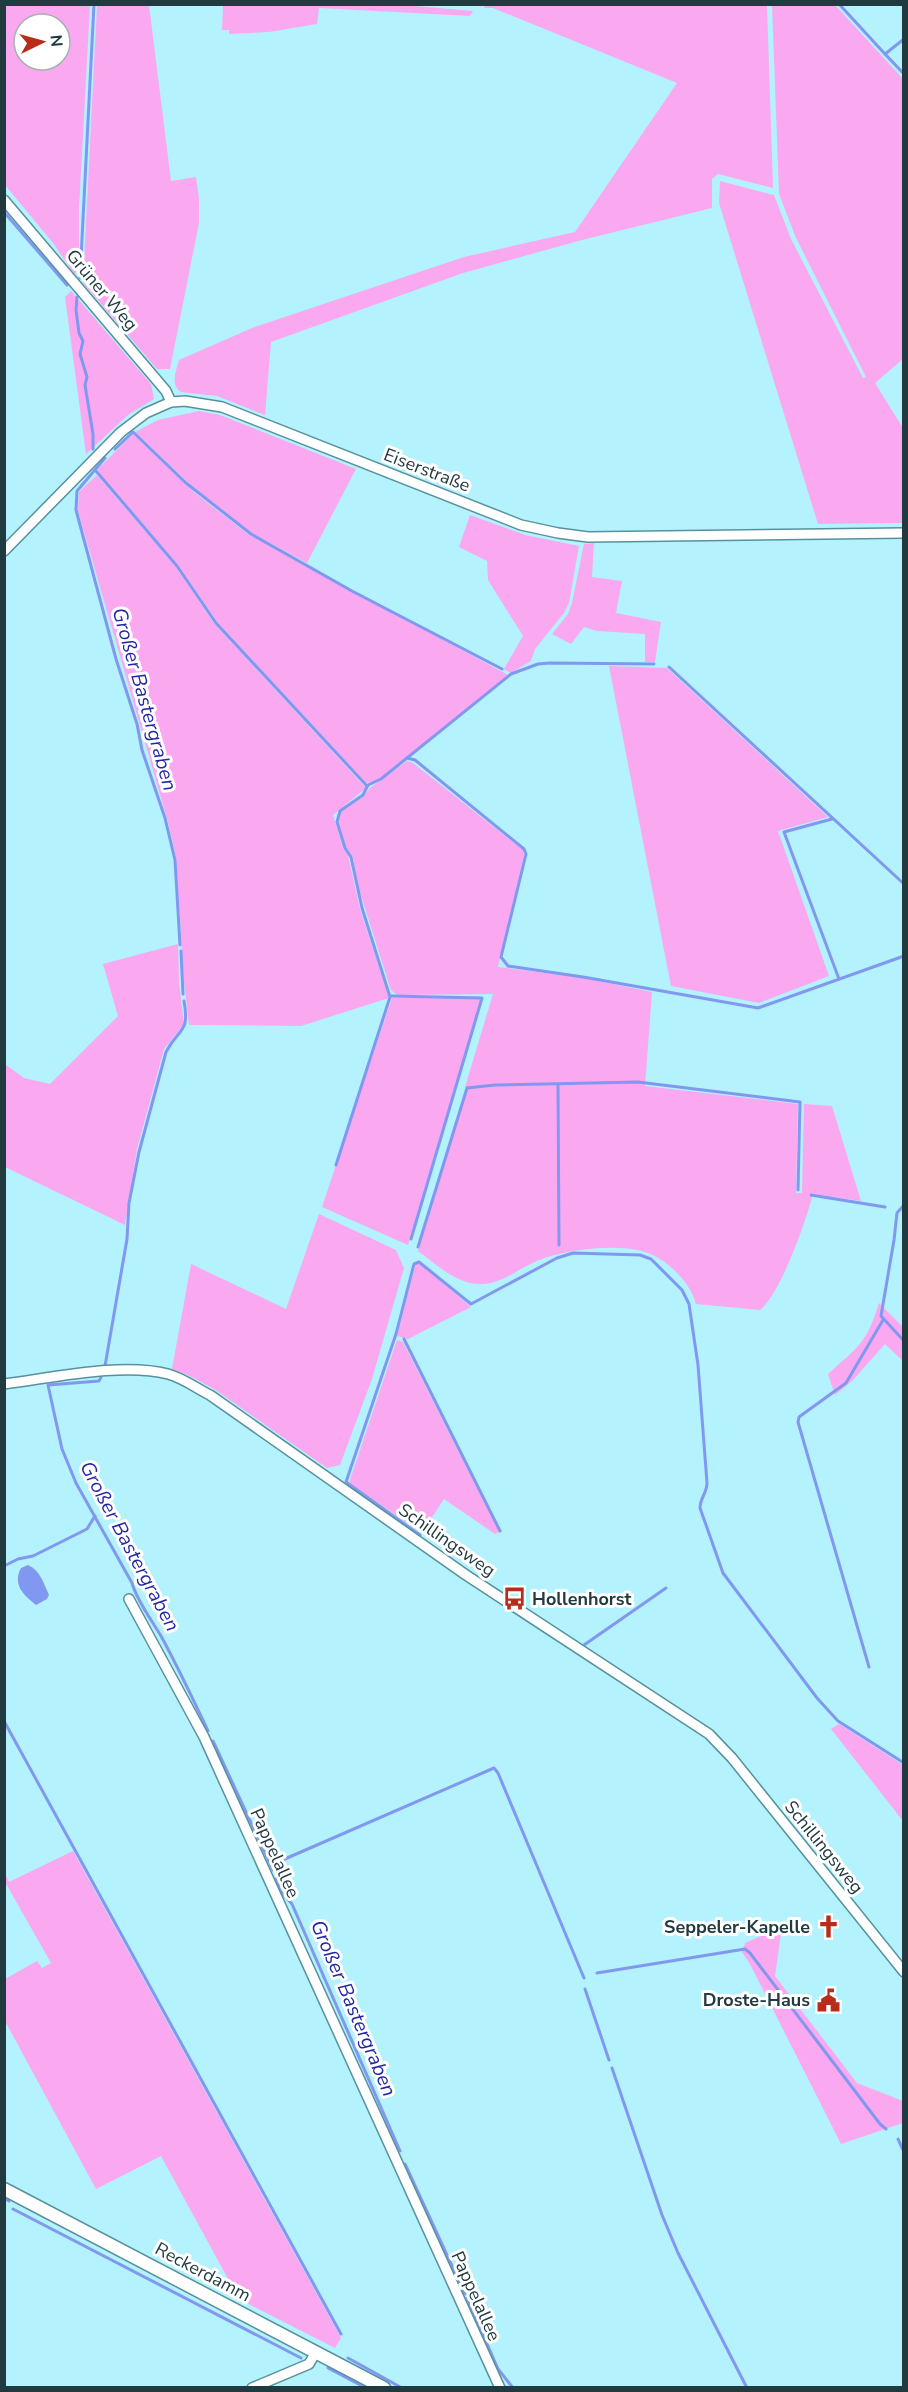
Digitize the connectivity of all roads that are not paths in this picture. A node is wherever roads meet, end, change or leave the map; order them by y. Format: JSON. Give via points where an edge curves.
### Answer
{"nodes":[{"id":1,"x":4,"y":200,"type":"edge"},
{"id":2,"x":171,"y":402,"type":"junction"},
{"id":3,"x":903,"y":533,"type":"edge"},
{"id":4,"x":4,"y":551,"type":"edge"},
{"id":5,"x":4,"y":1384,"type":"edge"},
{"id":6,"x":129,"y":1599,"type":"dead end"},
{"id":7,"x":903,"y":1972,"type":"edge"},
{"id":8,"x":4,"y":2189,"type":"edge"},
{"id":9,"x":316,"y":2352,"type":"junction"},
{"id":10,"x":252,"y":2388,"type":"edge"},
{"id":11,"x":384,"y":2388,"type":"edge"},
{"id":12,"x":500,"y":2388,"type":"edge"}],
"edges":[{"from":1,"to":2,"type":"street","name":"Grüner Weg","via":[[166,391]]},
{"from":2,"to":3,"type":"street","name":"Eiserstraße","via":[[195,401],[222,407],[521,525],[558,533],[588,537]]},
{"from":2,"to":4,"type":"street","name":"Eiserstraße","via":[[146,413],[121,432]]},
{"from":5,"to":7,"type":"street","name":"Schillingsweg","via":[[152,1371],[210,1395],[466,1575],[710,1734]]},
{"from":6,"to":12,"type":"street","name":"Pappelallee","via":[[207,1744]]},
{"from":8,"to":9,"type":"street","name":"Reckerdamm"},
{"from":9,"to":10,"type":"street","via":[[309,2364]]},
{"from":9,"to":11,"type":"street","name":"Reckerdamm"}]}
